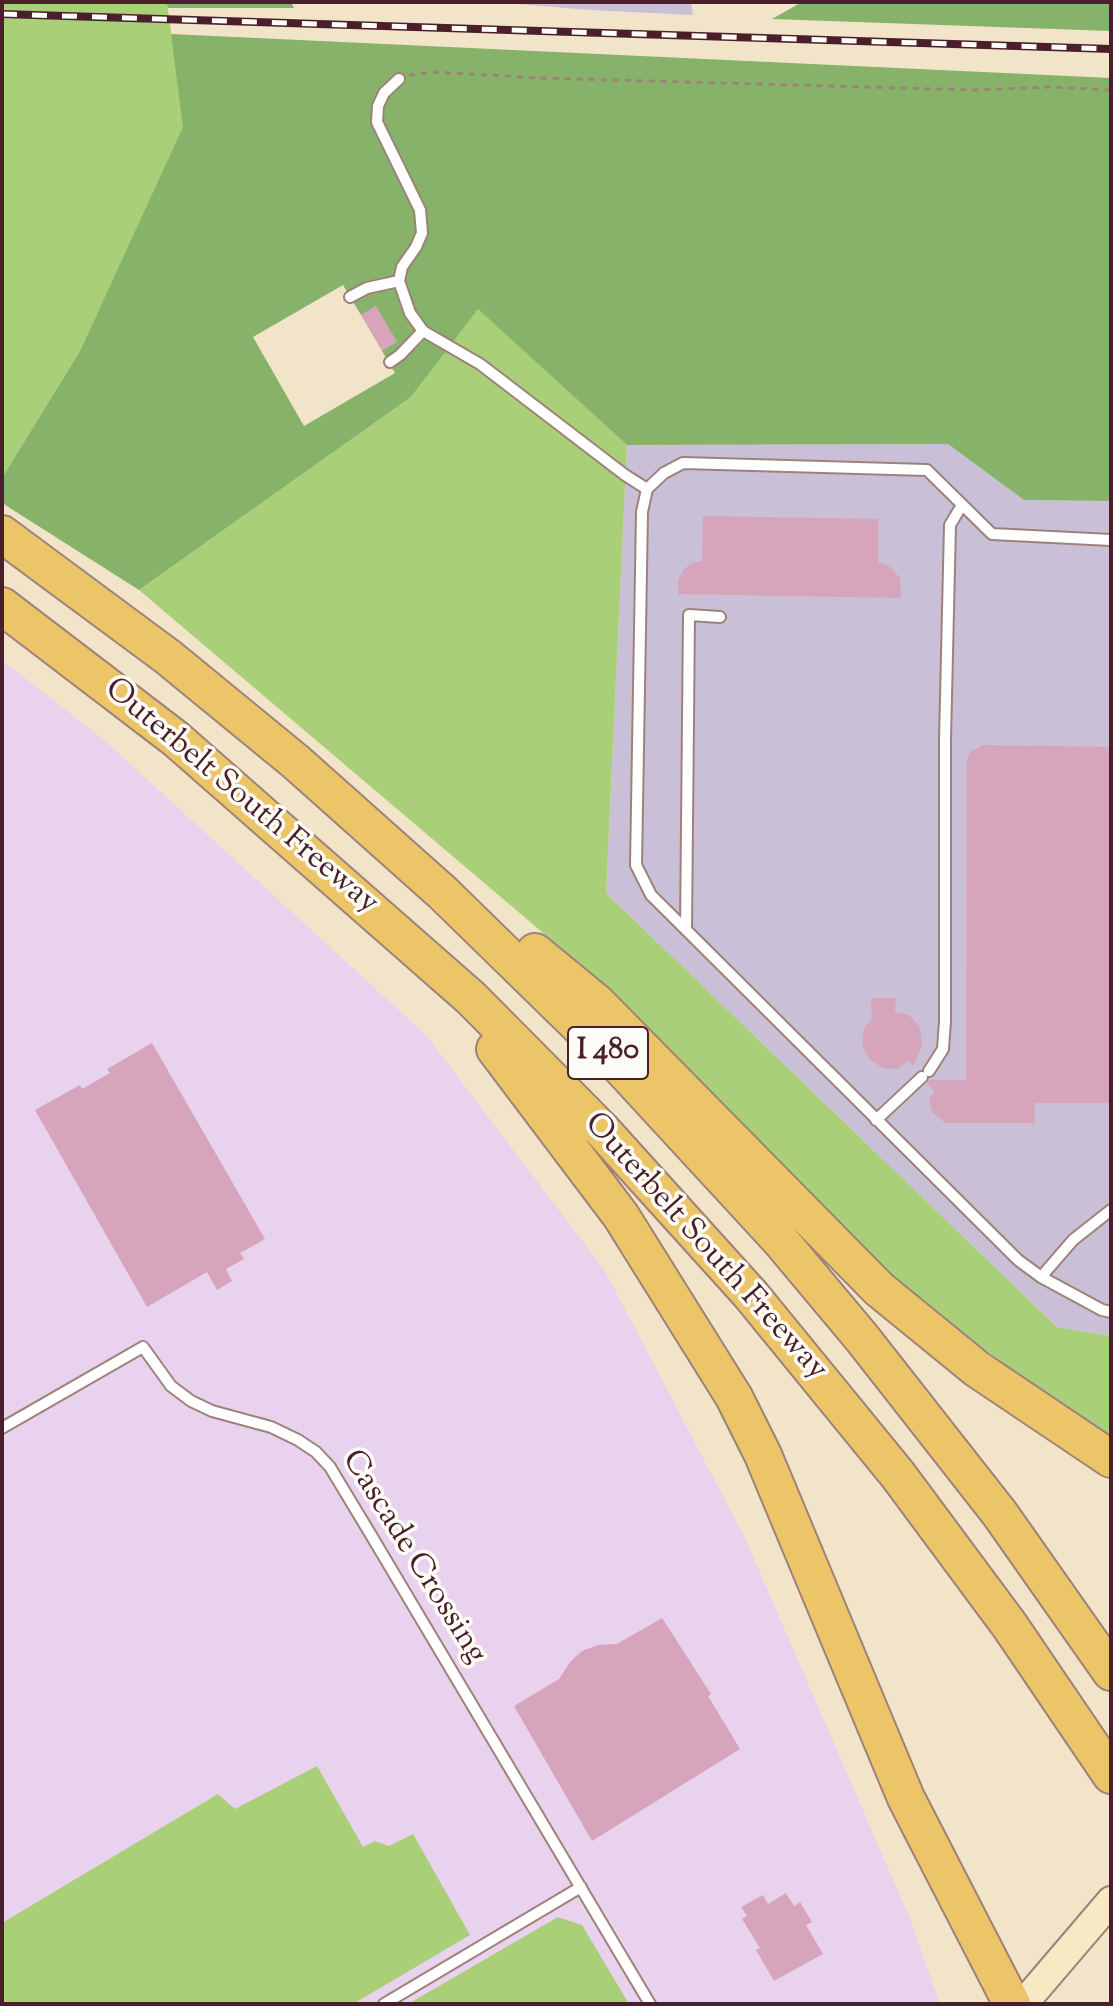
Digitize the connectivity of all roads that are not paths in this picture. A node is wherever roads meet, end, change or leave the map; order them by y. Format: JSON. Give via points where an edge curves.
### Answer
{"nodes":[{"id":1,"x":399,"y":79,"type":"road end"},
{"id":2,"x":399,"y":281,"type":"junction"},
{"id":3,"x":350,"y":297,"type":"dead end"},
{"id":4,"x":423,"y":331,"type":"junction"},
{"id":5,"x":390,"y":362,"type":"dead end"},
{"id":6,"x":647,"y":489,"type":"junction"},
{"id":7,"x":962,"y":505,"type":"junction"},
{"id":8,"x":2,"y":534,"type":"edge"},
{"id":9,"x":1111,"y":540,"type":"edge"},
{"id":10,"x":2,"y":606,"type":"edge"},
{"id":11,"x":720,"y":617,"type":"dead end"},
{"id":12,"x":443,"y":893,"type":"junction"},
{"id":13,"x":686,"y":930,"type":"junction"},
{"id":14,"x":471,"y":998,"type":"junction"},
{"id":15,"x":876,"y":1120,"type":"junction"},
{"id":16,"x":1111,"y":1210,"type":"edge"},
{"id":17,"x":1041,"y":1277,"type":"junction"},
{"id":18,"x":1111,"y":1312,"type":"edge"},
{"id":19,"x":2,"y":1428,"type":"edge"},
{"id":20,"x":1111,"y":1459,"type":"edge"},
{"id":21,"x":1111,"y":1672,"type":"edge"},
{"id":22,"x":1111,"y":1775,"type":"edge"},
{"id":23,"x":581,"y":1887,"type":"junction"},
{"id":24,"x":1109,"y":1904,"type":"edge"},
{"id":25,"x":384,"y":2004,"type":"edge"},
{"id":26,"x":650,"y":2004,"type":"edge"},
{"id":27,"x":1012,"y":2004,"type":"edge"},
{"id":28,"x":1023,"y":2004,"type":"edge"}],
"edges":[{"from":1,"to":2,"type":"lane","via":[[384,93],[377,122],[420,210],[422,233]]},
{"from":2,"to":3,"type":"lane"},
{"from":2,"to":4,"type":"lane"},
{"from":4,"to":5,"type":"lane"},
{"from":4,"to":6,"type":"lane","via":[[480,364]]},
{"from":6,"to":7,"type":"lane","via":[[683,463],[927,470]]},
{"from":6,"to":13,"type":"lane","via":[[642,512],[636,865],[651,895]]},
{"from":7,"to":9,"type":"lane","via":[[992,534]]},
{"from":7,"to":15,"type":"lane","via":[[950,525],[943,1049],[926,1074]]},
{"from":8,"to":12,"type":"highway","name":"Outerbelt South Freeway","number":"I 480","via":[[168,657]]},
{"from":10,"to":14,"type":"highway","name":"Outerbelt South Freeway","number":"I 480","via":[[176,739]]},
{"from":11,"to":13,"type":"lane","via":[[689,615]]},
{"from":12,"to":20,"type":"highway","via":[[534,952],[597,1003],[834,1245],[933,1335]]},
{"from":12,"to":21,"type":"highway","name":"Outerbelt South Freeway","number":"I 480","via":[[615,1061],[780,1240],[1000,1514]]},
{"from":13,"to":15,"type":"lane"},
{"from":14,"to":22,"type":"highway","name":"Outerbelt South Freeway","number":"I 480","via":[[678,1212],[820,1376],[991,1600]]},
{"from":14,"to":27,"type":"highway","via":[[491,1044],[621,1216],[734,1397],[906,1798]]},
{"from":15,"to":17,"type":"lane"},
{"from":16,"to":17,"type":"lane","via":[[1073,1240]]},
{"from":17,"to":18,"type":"lane"},
{"from":19,"to":23,"type":"lane","name":"Cascade Crossing","via":[[143,1347],[171,1386],[191,1401],[271,1427],[316,1452],[338,1480]]},
{"from":23,"to":25,"type":"lane"},
{"from":23,"to":26,"type":"lane","name":"Cascade Crossing"},
{"from":24,"to":28,"type":"main road"}]}
